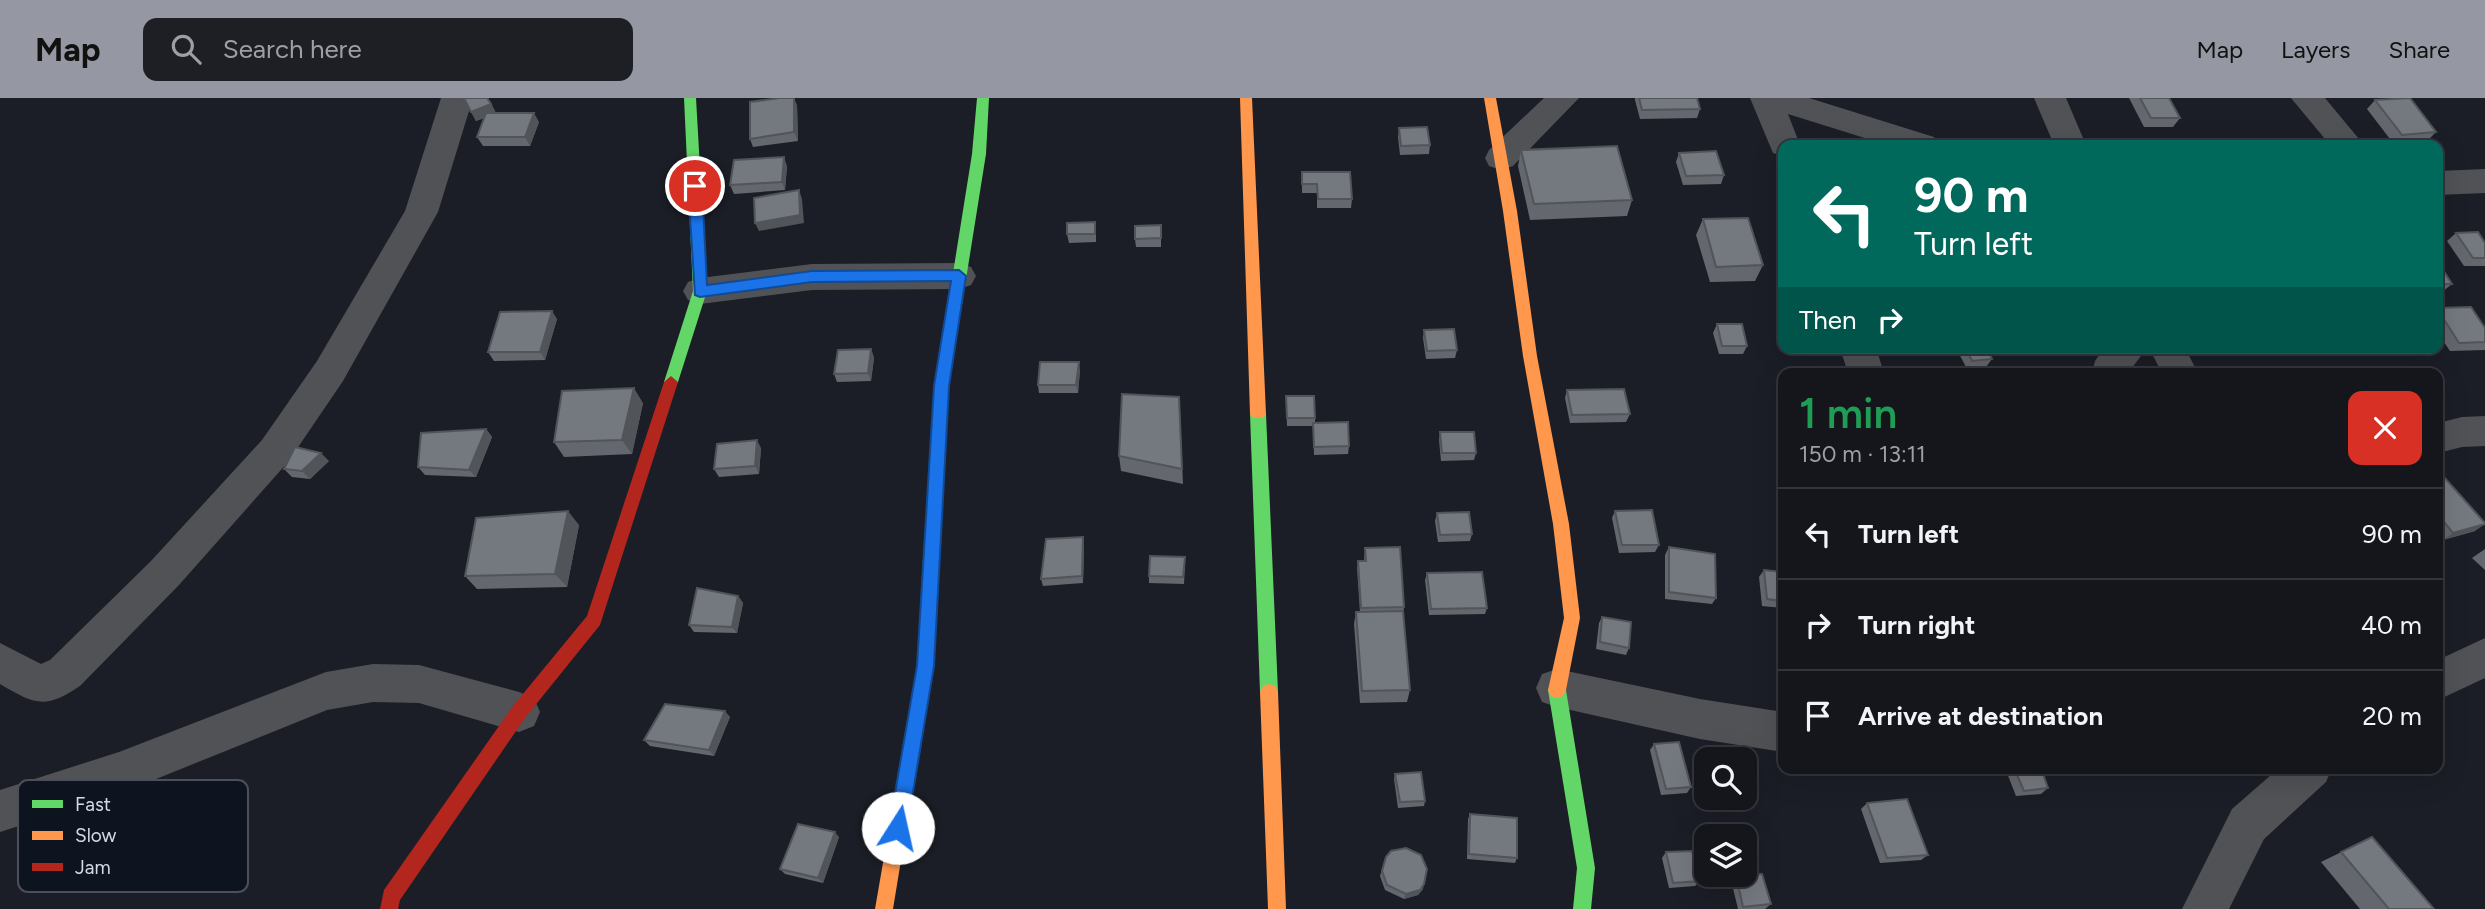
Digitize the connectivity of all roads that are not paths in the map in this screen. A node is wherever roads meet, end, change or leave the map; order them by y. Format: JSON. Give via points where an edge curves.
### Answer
{"nodes":[{"id":1,"x":457,"y":98,"type":"edge"},
{"id":2,"x":690,"y":98,"type":"edge"},
{"id":3,"x":984,"y":98,"type":"edge"},
{"id":4,"x":1246,"y":98,"type":"edge"},
{"id":5,"x":1490,"y":98,"type":"edge"},
{"id":6,"x":1563,"y":98,"type":"edge"},
{"id":7,"x":1766,"y":98,"type":"edge"},
{"id":8,"x":1773,"y":98,"type":"edge"},
{"id":9,"x":2050,"y":98,"type":"edge"},
{"id":10,"x":2307,"y":98,"type":"edge"},
{"id":11,"x":1782,"y":140,"type":"edge"},
{"id":12,"x":1909,"y":140,"type":"edge"},
{"id":13,"x":2068,"y":140,"type":"edge"},
{"id":14,"x":2344,"y":140,"type":"edge"},
{"id":15,"x":1501,"y":158,"type":"junction"},
{"id":16,"x":2485,"y":181,"type":"edge"},
{"id":17,"x":2443,"y":183,"type":"edge"},
{"id":18,"x":959,"y":276,"type":"junction"},
{"id":19,"x":700,"y":291,"type":"junction"},
{"id":20,"x":2122,"y":354,"type":"edge"},
{"id":21,"x":2111,"y":368,"type":"edge"},
{"id":22,"x":2485,"y":431,"type":"edge"},
{"id":23,"x":2443,"y":437,"type":"edge"},
{"id":24,"x":2485,"y":657,"type":"edge"},
{"id":25,"x":0,"y":662,"type":"edge"},
{"id":26,"x":2443,"y":678,"type":"edge"},
{"id":27,"x":1557,"y":688,"type":"junction"},
{"id":28,"x":519,"y":712,"type":"junction"},
{"id":29,"x":1778,"y":731,"type":"edge"},
{"id":30,"x":2304,"y":774,"type":"edge"},
{"id":31,"x":97,"y":780,"type":"edge"},
{"id":32,"x":18,"y":805,"type":"edge"},
{"id":33,"x":0,"y":811,"type":"edge"},
{"id":34,"x":389,"y":909,"type":"edge"},
{"id":35,"x":884,"y":909,"type":"edge"},
{"id":36,"x":1277,"y":909,"type":"edge"},
{"id":37,"x":1583,"y":909,"type":"edge"},
{"id":38,"x":2205,"y":909,"type":"edge"}],
"edges":[{"from":1,"to":25,"type":"street","via":[[421,212],[330,371],[275,451],[165,573],[65,673],[49,684],[34,682]]},
{"from":2,"to":19,"type":"street"},
{"from":3,"to":18,"type":"street"},
{"from":4,"to":36,"type":"street"},
{"from":5,"to":15,"type":"street"},
{"from":6,"to":15,"type":"street"},
{"from":7,"to":11,"type":"street"},
{"from":8,"to":12,"type":"street"},
{"from":9,"to":13,"type":"street"},
{"from":10,"to":14,"type":"street"},
{"from":15,"to":27,"type":"street","via":[[1572,618]]},
{"from":16,"to":17,"type":"street"},
{"from":18,"to":19,"type":"street","via":[[812,277]]},
{"from":18,"to":35,"type":"street","via":[[942,386],[925,666]]},
{"from":19,"to":28,"type":"street","via":[[594,620]]},
{"from":20,"to":21,"type":"street"},
{"from":22,"to":23,"type":"street"},
{"from":24,"to":26,"type":"street"},
{"from":27,"to":29,"type":"street"},
{"from":27,"to":37,"type":"street","via":[[1586,868]]},
{"from":28,"to":31,"type":"street","via":[[419,684],[373,683],[326,691]]},
{"from":28,"to":34,"type":"street","via":[[391,897]]},
{"from":30,"to":38,"type":"street","via":[[2248,824]]},
{"from":32,"to":33,"type":"street"}]}
